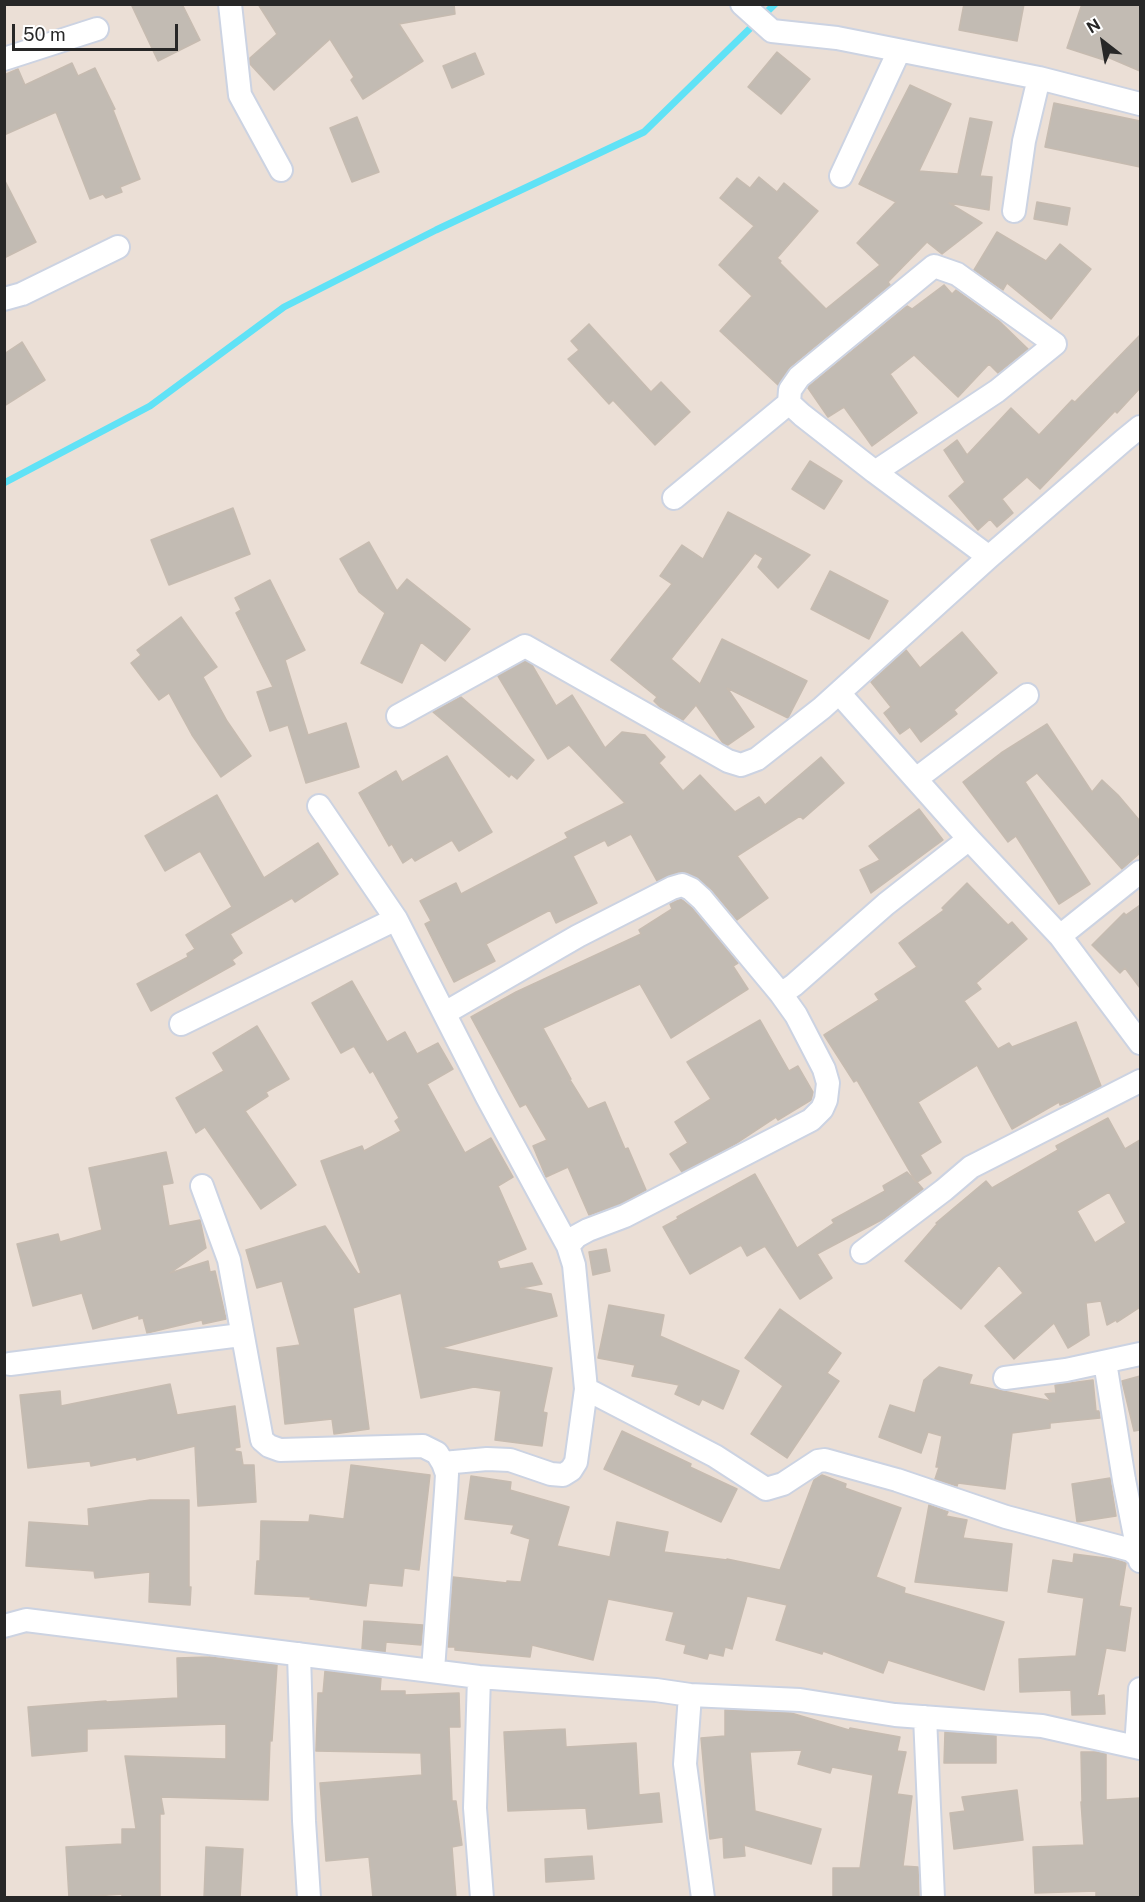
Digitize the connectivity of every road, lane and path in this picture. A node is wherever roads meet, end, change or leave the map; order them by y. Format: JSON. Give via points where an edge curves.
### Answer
{"nodes":[{"id":1,"x":230,"y":4,"type":"edge"},
{"id":2,"x":742,"y":4,"type":"edge"},
{"id":3,"x":97,"y":29,"type":"dead end"},
{"id":4,"x":899,"y":51,"type":"junction"},
{"id":5,"x":4,"y":59,"type":"edge"},
{"id":6,"x":1038,"y":78,"type":"junction"},
{"id":7,"x":1140,"y":104,"type":"edge"},
{"id":8,"x":281,"y":170,"type":"dead end"},
{"id":9,"x":841,"y":176,"type":"dead end"},
{"id":10,"x":1014,"y":212,"type":"dead end"},
{"id":11,"x":118,"y":247,"type":"dead end"},
{"id":12,"x":4,"y":299,"type":"edge"},
{"id":13,"x":789,"y":403,"type":"junction"},
{"id":14,"x":1140,"y":427,"type":"edge"},
{"id":15,"x":875,"y":472,"type":"junction"},
{"id":16,"x":674,"y":498,"type":"dead end"},
{"id":17,"x":989,"y":557,"type":"junction"},
{"id":18,"x":839,"y":693,"type":"junction"},
{"id":19,"x":1027,"y":695,"type":"dead end"},
{"id":20,"x":398,"y":716,"type":"dead end"},
{"id":21,"x":916,"y":779,"type":"junction"},
{"id":22,"x":319,"y":806,"type":"dead end"},
{"id":23,"x":969,"y":839,"type":"junction"},
{"id":24,"x":1140,"y":872,"type":"edge"},
{"id":25,"x":396,"y":919,"type":"junction"},
{"id":26,"x":1060,"y":936,"type":"junction"},
{"id":27,"x":781,"y":994,"type":"junction"},
{"id":28,"x":445,"y":1012,"type":"junction"},
{"id":29,"x":181,"y":1024,"type":"dead end"},
{"id":30,"x":1140,"y":1043,"type":"edge"},
{"id":31,"x":1140,"y":1081,"type":"edge"},
{"id":32,"x":202,"y":1186,"type":"dead end"},
{"id":33,"x":568,"y":1246,"type":"junction"},
{"id":34,"x":862,"y":1252,"type":"dead end"},
{"id":35,"x":242,"y":1335,"type":"junction"},
{"id":36,"x":1140,"y":1354,"type":"edge"},
{"id":37,"x":1105,"y":1362,"type":"junction"},
{"id":38,"x":10,"y":1364,"type":"dead end"},
{"id":39,"x":1005,"y":1378,"type":"dead end"},
{"id":40,"x":586,"y":1389,"type":"junction"},
{"id":41,"x":452,"y":1466,"type":"junction"},
{"id":42,"x":1140,"y":1559,"type":"edge"},
{"id":43,"x":4,"y":1626,"type":"edge"},
{"id":44,"x":299,"y":1654,"type":"junction"},
{"id":45,"x":433,"y":1670,"type":"junction"},
{"id":46,"x":478,"y":1677,"type":"junction"},
{"id":47,"x":1140,"y":1689,"type":"edge"},
{"id":48,"x":690,"y":1695,"type":"junction"},
{"id":49,"x":926,"y":1718,"type":"junction"},
{"id":50,"x":1138,"y":1747,"type":"edge"},
{"id":51,"x":309,"y":1898,"type":"edge"},
{"id":52,"x":482,"y":1898,"type":"edge"},
{"id":53,"x":703,"y":1898,"type":"edge"},
{"id":54,"x":933,"y":1898,"type":"edge"}],
"edges":[{"from":1,"to":8,"type":"street","via":[[240,95]]},
{"from":2,"to":4,"type":"street","via":[[772,31],[837,38]]},
{"from":3,"to":5,"type":"street"},
{"from":4,"to":6,"type":"street"},
{"from":4,"to":9,"type":"street"},
{"from":6,"to":7,"type":"street"},
{"from":6,"to":10,"type":"street"},
{"from":11,"to":12,"type":"street"},
{"from":13,"to":15,"type":"street"},
{"from":13,"to":15,"type":"street","via":[[790,390],[799,377],[934,266],[957,274],[1055,344],[997,391]]},
{"from":13,"to":16,"type":"street"},
{"from":14,"to":17,"type":"street"},
{"from":15,"to":17,"type":"street"},
{"from":17,"to":18,"type":"street"},
{"from":18,"to":20,"type":"street","via":[[757,759],[741,765],[525,646]]},
{"from":18,"to":21,"type":"street"},
{"from":19,"to":21,"type":"street"},
{"from":21,"to":23,"type":"street"},
{"from":22,"to":25,"type":"street"},
{"from":23,"to":26,"type":"street"},
{"from":23,"to":27,"type":"street"},
{"from":24,"to":26,"type":"street"},
{"from":25,"to":28,"type":"street"},
{"from":25,"to":29,"type":"street"},
{"from":26,"to":30,"type":"street"},
{"from":27,"to":28,"type":"street","via":[[702,899],[682,885],[578,936]]},
{"from":27,"to":33,"type":"street","via":[[824,1069],[828,1083],[822,1109],[811,1120],[626,1216],[588,1230]]},
{"from":28,"to":33,"type":"street"},
{"from":31,"to":34,"type":"street","via":[[971,1167]]},
{"from":32,"to":35,"type":"street","via":[[229,1260]]},
{"from":33,"to":40,"type":"street","via":[[574,1265]]},
{"from":35,"to":38,"type":"street"},
{"from":35,"to":41,"type":"street","via":[[259,1430],[269,1446],[280,1450],[423,1446]]},
{"from":36,"to":37,"type":"street"},
{"from":37,"to":39,"type":"street"},
{"from":37,"to":42,"type":"street"},
{"from":40,"to":41,"type":"street","via":[[576,1462],[568,1473],[551,1474],[510,1460],[487,1459]]},
{"from":40,"to":42,"type":"street","via":[[715,1456],[766,1489],[783,1484],[825,1460],[1006,1517],[1122,1547]]},
{"from":41,"to":45,"type":"street"},
{"from":43,"to":44,"type":"street","via":[[26,1620]]},
{"from":44,"to":45,"type":"street"},
{"from":44,"to":51,"type":"street"},
{"from":45,"to":46,"type":"street"},
{"from":46,"to":48,"type":"street"},
{"from":46,"to":52,"type":"street","via":[[475,1808]]},
{"from":47,"to":50,"type":"street"},
{"from":48,"to":49,"type":"street","via":[[800,1700]]},
{"from":48,"to":53,"type":"street","via":[[685,1764]]},
{"from":49,"to":50,"type":"street","via":[[1042,1726]]},
{"from":49,"to":54,"type":"street"}]}
